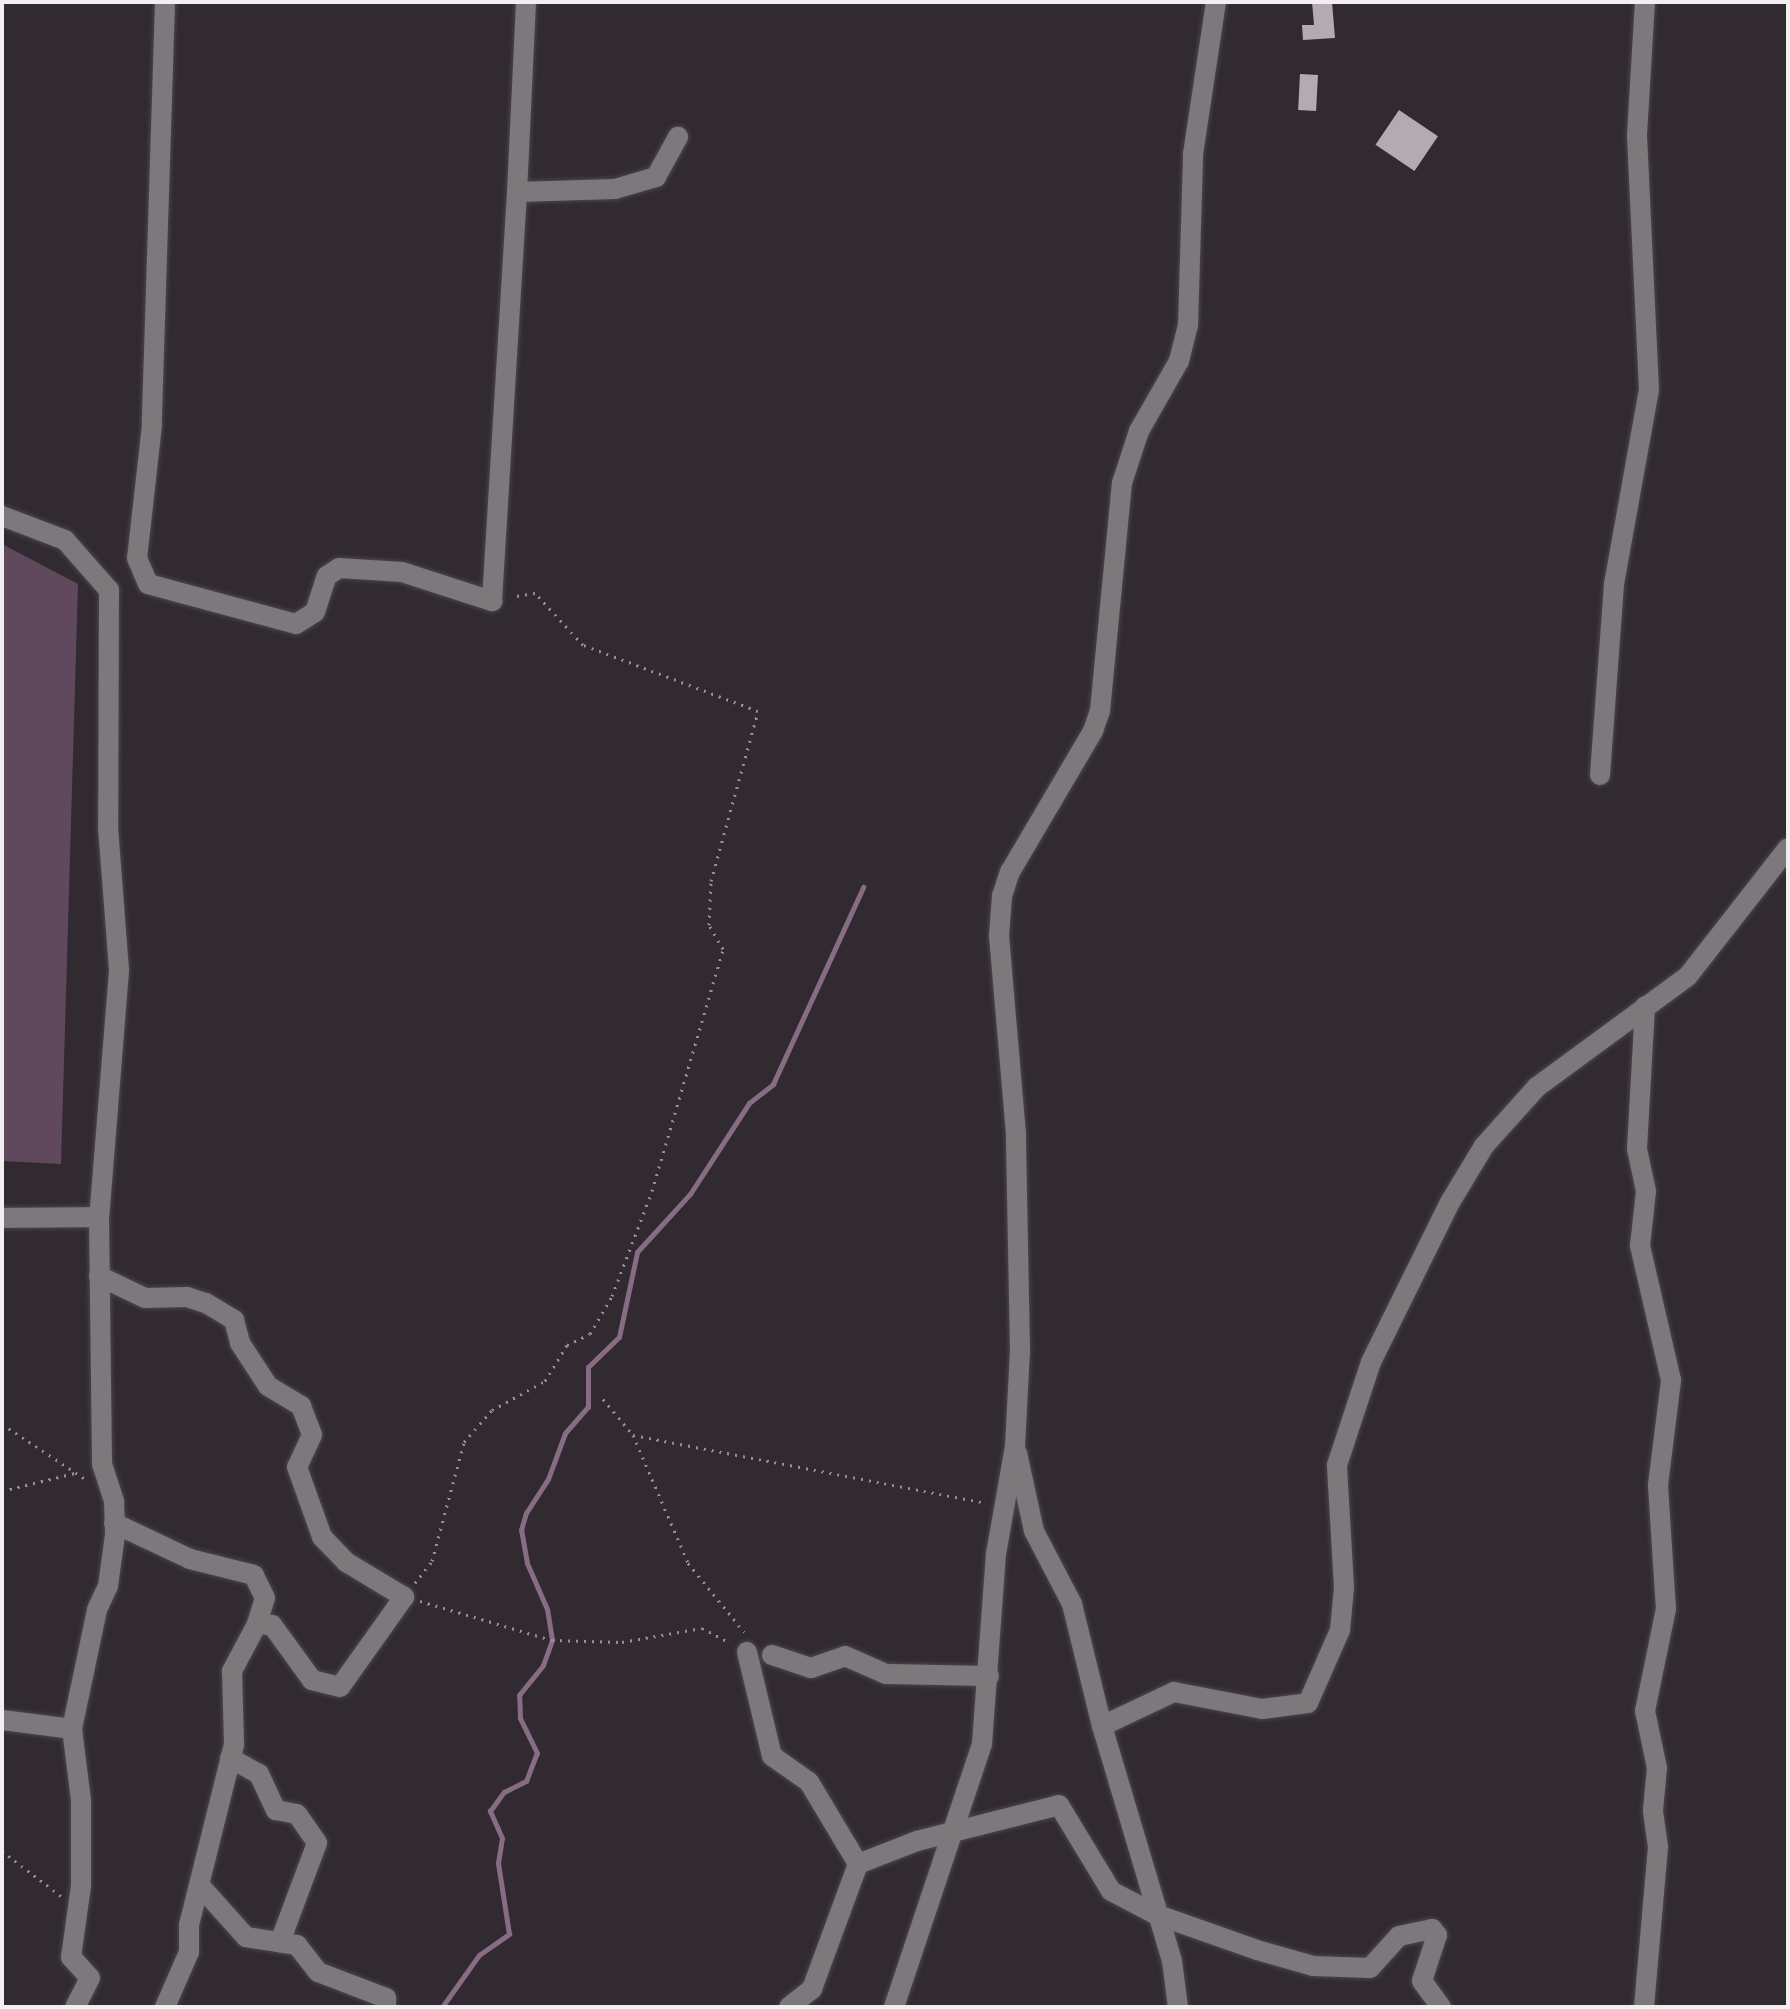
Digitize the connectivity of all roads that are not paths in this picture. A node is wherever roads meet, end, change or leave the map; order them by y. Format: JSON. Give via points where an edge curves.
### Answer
{"nodes":[{"id":1,"x":165,"y":2,"type":"edge"},
{"id":2,"x":526,"y":2,"type":"edge"},
{"id":3,"x":1216,"y":2,"type":"edge"},
{"id":4,"x":1645,"y":2,"type":"edge"},
{"id":5,"x":678,"y":137,"type":"dead end"},
{"id":6,"x":517,"y":192,"type":"junction"},
{"id":7,"x":2,"y":516,"type":"edge"},
{"id":8,"x":139,"y":573,"type":"junction"},
{"id":9,"x":109,"y":590,"type":"junction"},
{"id":10,"x":1600,"y":775,"type":"dead end"},
{"id":11,"x":1788,"y":848,"type":"edge"},
{"id":12,"x":1645,"y":1006,"type":"junction"},
{"id":13,"x":99,"y":1217,"type":"junction"},
{"id":14,"x":2,"y":1218,"type":"edge"},
{"id":15,"x":99,"y":1276,"type":"junction"},
{"id":16,"x":1015,"y":1446,"type":"junction"},
{"id":17,"x":114,"y":1523,"type":"junction"},
{"id":18,"x":257,"y":1624,"type":"junction"},
{"id":19,"x":747,"y":1652,"type":"road end"},
{"id":20,"x":772,"y":1655,"type":"dead end"},
{"id":21,"x":989,"y":1676,"type":"junction"},
{"id":22,"x":2,"y":1720,"type":"edge"},
{"id":23,"x":1102,"y":1726,"type":"junction"},
{"id":24,"x":72,"y":1729,"type":"junction"},
{"id":25,"x":230,"y":1758,"type":"junction"},
{"id":26,"x":952,"y":1833,"type":"junction"},
{"id":27,"x":858,"y":1864,"type":"junction"},
{"id":28,"x":202,"y":1888,"type":"junction"},
{"id":29,"x":1155,"y":1914,"type":"junction"},
{"id":30,"x":280,"y":1942,"type":"junction"},
{"id":31,"x":75,"y":2007,"type":"edge"},
{"id":32,"x":165,"y":2007,"type":"edge"},
{"id":33,"x":386,"y":2007,"type":"edge"},
{"id":34,"x":789,"y":2007,"type":"edge"},
{"id":35,"x":894,"y":2007,"type":"edge"},
{"id":36,"x":1178,"y":2007,"type":"edge"},
{"id":37,"x":1441,"y":2007,"type":"edge"},
{"id":38,"x":1644,"y":2007,"type":"edge"}],
"edges":[{"from":1,"to":8,"type":"street","via":[[152,425]]},
{"from":2,"to":6,"type":"street"},
{"from":3,"to":16,"type":"street","via":[[1193,154],[1188,326],[1179,361],[1139,431],[1122,483],[1100,711],[1010,872],[1002,896],[999,936],[1016,1134],[1020,1350]]},
{"from":4,"to":10,"type":"street","via":[[1637,135],[1649,390],[1614,584]]},
{"from":5,"to":6,"type":"street","via":[[656,177],[615,189]]},
{"from":6,"to":8,"type":"street","via":[[492,601],[402,572],[339,568],[327,576],[315,612],[296,624],[171,593],[148,584]]},
{"from":7,"to":9,"type":"street","via":[[65,540]]},
{"from":8,"to":9,"type":"street"},
{"from":9,"to":13,"type":"street","via":[[108,827],[119,971]]},
{"from":11,"to":12,"type":"street","via":[[1705,958]]},
{"from":12,"to":23,"type":"street","via":[[1537,1087],[1484,1146],[1449,1204],[1371,1362],[1337,1465],[1344,1588],[1340,1630],[1308,1703],[1262,1709],[1174,1692]]},
{"from":12,"to":38,"type":"street","via":[[1637,1149],[1646,1191],[1640,1246],[1671,1380],[1658,1485],[1666,1609],[1645,1711],[1657,1768],[1653,1810],[1658,1847]]},
{"from":13,"to":14,"type":"street"},
{"from":13,"to":15,"type":"street"},
{"from":15,"to":17,"type":"street","via":[[102,1464]]},
{"from":15,"to":18,"type":"street","via":[[145,1298],[187,1297],[206,1303],[234,1320],[240,1343],[268,1386],[301,1406],[312,1435],[297,1467],[322,1537],[346,1562],[404,1597],[340,1687],[312,1680],[272,1625]]},
{"from":16,"to":21,"type":"street","via":[[1003,1507]]},
{"from":16,"to":23,"type":"street","via":[[1034,1531],[1072,1604]]},
{"from":17,"to":18,"type":"street","via":[[190,1559],[254,1575],[265,1598]]},
{"from":17,"to":24,"type":"street","via":[[108,1586],[97,1610]]},
{"from":18,"to":25,"type":"street","via":[[232,1671]]},
{"from":19,"to":27,"type":"street","via":[[772,1756],[809,1782]]},
{"from":20,"to":21,"type":"street","via":[[811,1668],[845,1656],[886,1674]]},
{"from":21,"to":26,"type":"street","via":[[982,1744]]},
{"from":22,"to":24,"type":"street"},
{"from":23,"to":29,"type":"street"},
{"from":24,"to":31,"type":"street","via":[[81,1800],[71,1957],[90,1978]]},
{"from":25,"to":28,"type":"street"},
{"from":25,"to":30,"type":"street","via":[[259,1774],[276,1810],[297,1814],[317,1843]]},
{"from":26,"to":27,"type":"street"},
{"from":26,"to":29,"type":"street","via":[[1059,1805],[1111,1891]]},
{"from":26,"to":35,"type":"street"},
{"from":27,"to":34,"type":"street","via":[[812,1989]]},
{"from":28,"to":30,"type":"street","via":[[246,1937]]},
{"from":28,"to":32,"type":"street","via":[[189,1925],[189,1952]]},
{"from":29,"to":36,"type":"street","via":[[1172,1961]]},
{"from":29,"to":37,"type":"street","via":[[1313,1966],[1370,1968],[1399,1936],[1432,1929],[1437,1935],[1422,1981]]},
{"from":30,"to":33,"type":"street","via":[[297,1945],[318,1972],[386,1998]]}]}
